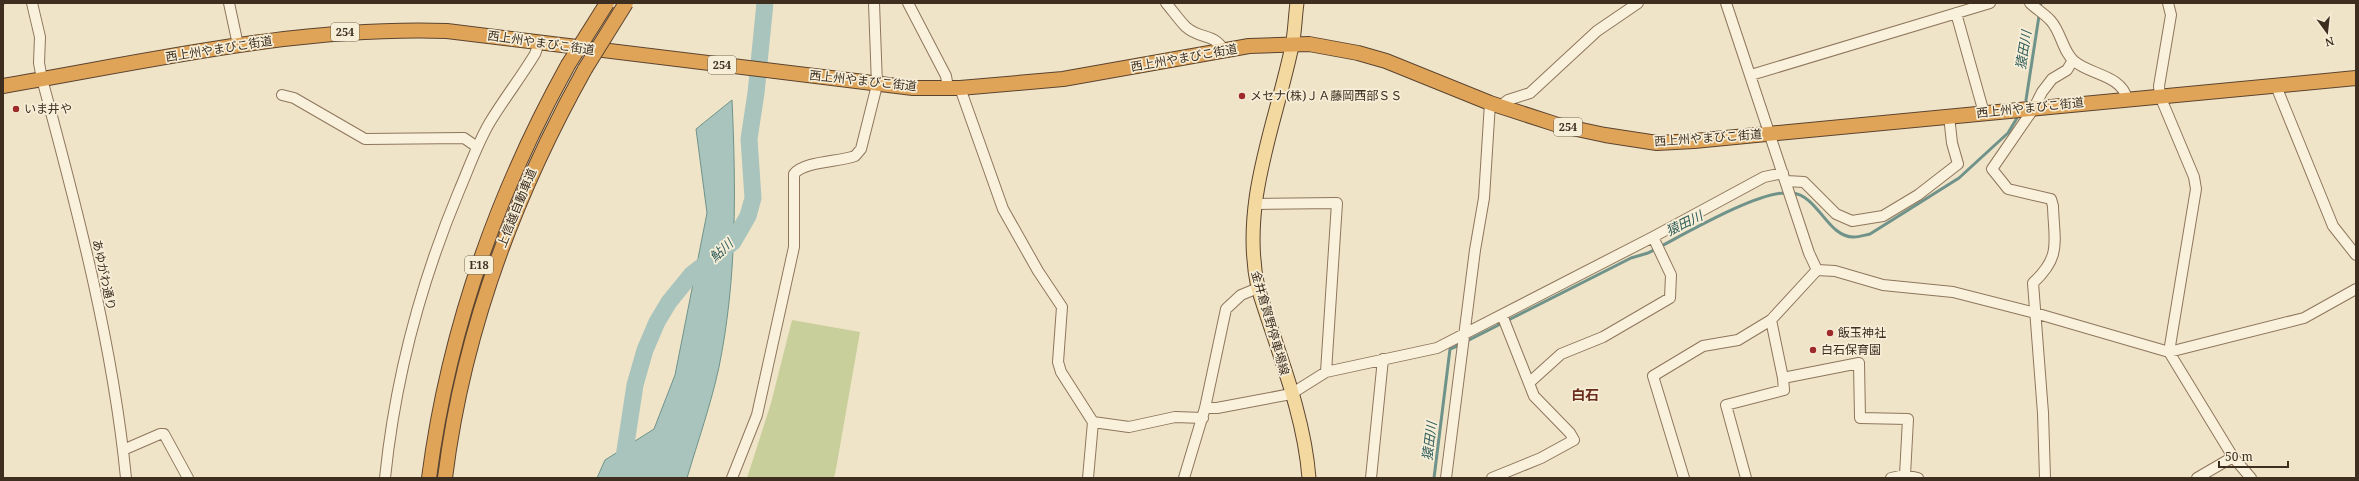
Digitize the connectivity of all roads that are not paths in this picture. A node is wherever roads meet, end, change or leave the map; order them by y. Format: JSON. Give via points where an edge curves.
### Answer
{"nodes":[{"id":1,"x":32,"y":3,"type":"edge"},
{"id":2,"x":229,"y":3,"type":"edge"},
{"id":3,"x":607,"y":3,"type":"edge"},
{"id":4,"x":626,"y":3,"type":"edge"},
{"id":5,"x":874,"y":3,"type":"edge"},
{"id":6,"x":908,"y":3,"type":"edge"},
{"id":7,"x":1166,"y":3,"type":"edge"},
{"id":8,"x":1297,"y":3,"type":"edge"},
{"id":9,"x":1638,"y":3,"type":"edge"},
{"id":10,"x":1726,"y":3,"type":"edge"},
{"id":11,"x":1990,"y":3,"type":"edge"},
{"id":12,"x":2030,"y":3,"type":"edge"},
{"id":13,"x":2168,"y":3,"type":"edge"},
{"id":14,"x":1956,"y":13,"type":"junction"},
{"id":15,"x":539,"y":43,"type":"junction"},
{"id":16,"x":1293,"y":44,"type":"junction"},
{"id":17,"x":238,"y":45,"type":"junction"},
{"id":18,"x":1224,"y":50,"type":"junction"},
{"id":19,"x":2073,"y":60,"type":"junction"},
{"id":20,"x":1751,"y":75,"type":"junction"},
{"id":21,"x":2356,"y":78,"type":"edge"},
{"id":22,"x":42,"y":80,"type":"junction"},
{"id":23,"x":877,"y":85,"type":"junction"},
{"id":24,"x":3,"y":86,"type":"edge"},
{"id":25,"x":2276,"y":86,"type":"junction"},
{"id":26,"x":954,"y":88,"type":"junction"},
{"id":27,"x":282,"y":95,"type":"dead end"},
{"id":28,"x":2160,"y":96,"type":"junction"},
{"id":29,"x":2127,"y":99,"type":"junction"},
{"id":30,"x":1495,"y":105,"type":"junction"},
{"id":31,"x":2034,"y":108,"type":"junction"},
{"id":32,"x":1984,"y":113,"type":"junction"},
{"id":33,"x":1949,"y":116,"type":"junction"},
{"id":34,"x":1770,"y":134,"type":"junction"},
{"id":35,"x":477,"y":147,"type":"junction"},
{"id":36,"x":1784,"y":177,"type":"junction"},
{"id":37,"x":1254,"y":204,"type":"junction"},
{"id":38,"x":1654,"y":238,"type":"junction"},
{"id":39,"x":2356,"y":255,"type":"edge"},
{"id":40,"x":1817,"y":270,"type":"junction"},
{"id":41,"x":1258,"y":288,"type":"junction"},
{"id":42,"x":2356,"y":289,"type":"edge"},
{"id":43,"x":2035,"y":313,"type":"junction"},
{"id":44,"x":1503,"y":317,"type":"junction"},
{"id":45,"x":1771,"y":320,"type":"junction"},
{"id":46,"x":1465,"y":335,"type":"junction"},
{"id":47,"x":2169,"y":352,"type":"junction"},
{"id":48,"x":1383,"y":359,"type":"junction"},
{"id":49,"x":1326,"y":372,"type":"junction"},
{"id":50,"x":1783,"y":378,"type":"junction"},
{"id":51,"x":1530,"y":382,"type":"junction"},
{"id":52,"x":1291,"y":394,"type":"junction"},
{"id":53,"x":1204,"y":413,"type":"junction"},
{"id":54,"x":1093,"y":422,"type":"junction"},
{"id":55,"x":123,"y":450,"type":"junction"},
{"id":56,"x":2233,"y":457,"type":"junction"},
{"id":57,"x":1905,"y":475,"type":"junction"},
{"id":58,"x":1184,"y":477,"type":"edge"},
{"id":59,"x":1449,"y":477,"type":"edge"},
{"id":60,"x":126,"y":478,"type":"edge"},
{"id":61,"x":188,"y":478,"type":"edge"},
{"id":62,"x":385,"y":478,"type":"edge"},
{"id":63,"x":429,"y":478,"type":"edge"},
{"id":64,"x":445,"y":478,"type":"edge"},
{"id":65,"x":732,"y":478,"type":"edge"},
{"id":66,"x":1088,"y":478,"type":"edge"},
{"id":67,"x":1309,"y":478,"type":"edge"},
{"id":68,"x":1371,"y":478,"type":"edge"},
{"id":69,"x":1492,"y":478,"type":"edge"},
{"id":70,"x":1684,"y":478,"type":"edge"},
{"id":71,"x":1746,"y":478,"type":"edge"},
{"id":72,"x":1891,"y":478,"type":"edge"},
{"id":73,"x":1918,"y":478,"type":"edge"},
{"id":74,"x":2045,"y":478,"type":"edge"},
{"id":75,"x":2197,"y":478,"type":"edge"},
{"id":76,"x":2251,"y":478,"type":"edge"}],
"edges":[{"from":1,"to":22,"type":"street","name":"あゆがわ通り","via":[[40,37],[39,63]]},
{"from":2,"to":17,"type":"street"},
{"from":3,"to":63,"type":"highway","name":"上信越自動車道","number":"E18","bridge":true,"via":[[568,65],[526,147],[478,265],[450,365]]},
{"from":4,"to":64,"type":"highway","name":"上信越自動車道","number":"E18","bridge":true,"via":[[585,69],[525,185],[493,272],[465,369]]},
{"from":5,"to":23,"type":"street"},
{"from":6,"to":26,"type":"street"},
{"from":7,"to":18,"type":"street","via":[[1186,27],[1199,36],[1214,38]]},
{"from":8,"to":16,"type":"main road","name":"金井倉賀野停車場線"},
{"from":9,"to":30,"type":"street","via":[[1597,31],[1530,93]]},
{"from":10,"to":20,"type":"street"},
{"from":11,"to":14,"type":"street"},
{"from":12,"to":19,"type":"street","via":[[2052,21]]},
{"from":13,"to":28,"type":"street","via":[[2171,15],[2159,86]]},
{"from":14,"to":20,"type":"street"},
{"from":14,"to":32,"type":"street"},
{"from":15,"to":17,"type":"highway","name":"西上州やまびこ街道","number":"254","via":[[447,31],[397,29]]},
{"from":15,"to":23,"type":"highway","name":"西上州やまびこ街道","number":"254"},
{"from":15,"to":35,"type":"street","via":[[535,54],[490,122]]},
{"from":16,"to":18,"type":"highway","name":"西上州やまびこ街道","number":"254"},
{"from":16,"to":30,"type":"highway","name":"西上州やまびこ街道","number":"254","via":[[1358,53],[1386,61]]},
{"from":16,"to":37,"type":"main road","name":"金井倉賀野停車場線"},
{"from":17,"to":22,"type":"highway","name":"西上州やまびこ街道","number":"254"},
{"from":18,"to":26,"type":"highway","name":"西上州やまびこ街道","number":"254","via":[[1063,79]]},
{"from":19,"to":29,"type":"street","via":[[2094,73],[2114,80],[2125,91]]},
{"from":19,"to":31,"type":"street","via":[[2067,70],[2052,78]]},
{"from":20,"to":34,"type":"street"},
{"from":21,"to":25,"type":"highway","name":"西上州やまびこ街道","number":"254"},
{"from":22,"to":24,"type":"highway","name":"西上州やまびこ街道","number":"254"},
{"from":22,"to":55,"type":"street","name":"あゆがわ通り","via":[[71,187],[114,384]]},
{"from":23,"to":26,"type":"highway","name":"西上州やまびこ街道","number":"254"},
{"from":23,"to":65,"type":"street","via":[[861,148],[855,156],[808,165],[798,169],[794,174],[794,248],[757,416]]},
{"from":25,"to":28,"type":"highway","name":"西上州やまびこ街道","number":"254"},
{"from":25,"to":39,"type":"street","via":[[2333,226]]},
{"from":26,"to":54,"type":"street","via":[[1003,209],[1062,307],[1058,362]]},
{"from":27,"to":35,"type":"street","via":[[294,98],[365,139],[464,138]]},
{"from":28,"to":29,"type":"highway","name":"西上州やまびこ街道","number":"254"},
{"from":28,"to":47,"type":"street","via":[[2194,177],[2196,189]]},
{"from":29,"to":31,"type":"highway","name":"西上州やまびこ街道","number":"254"},
{"from":30,"to":34,"type":"highway","name":"西上州やまびこ街道","number":"254","via":[[1558,125],[1657,142]]},
{"from":30,"to":46,"type":"street"},
{"from":31,"to":32,"type":"highway","name":"西上州やまびこ街道","number":"254"},
{"from":31,"to":43,"type":"street","via":[[1992,169],[2008,189],[2052,199],[2054,254],[2051,263],[2033,283]]},
{"from":32,"to":33,"type":"highway","name":"西上州やまびこ街道","number":"254"},
{"from":33,"to":34,"type":"highway","name":"西上州やまびこ街道","number":"254"},
{"from":33,"to":36,"type":"street","via":[[1952,143],[1958,164],[1918,195],[1883,216],[1852,221],[1836,214],[1804,182]]},
{"from":34,"to":36,"type":"street"},
{"from":35,"to":62,"type":"street","via":[[440,238],[415,323],[391,424]]},
{"from":36,"to":38,"type":"street","via":[[1764,176]]},
{"from":36,"to":40,"type":"street"},
{"from":37,"to":41,"type":"main road","name":"金井倉賀野停車場線","via":[[1253,253]]},
{"from":37,"to":49,"type":"street","via":[[1337,203]]},
{"from":38,"to":44,"type":"street"},
{"from":38,"to":51,"type":"street","via":[[1671,275],[1670,298],[1603,337],[1561,354]]},
{"from":40,"to":43,"type":"street","via":[[1835,271],[1883,285],[1953,292]]},
{"from":40,"to":45,"type":"street"},
{"from":41,"to":52,"type":"main road","name":"金井倉賀野停車場線"},
{"from":41,"to":53,"type":"street","via":[[1241,296],[1226,309]]},
{"from":42,"to":47,"type":"street","via":[[2304,318]]},
{"from":43,"to":47,"type":"street"},
{"from":43,"to":74,"type":"street"},
{"from":44,"to":46,"type":"street"},
{"from":44,"to":51,"type":"street"},
{"from":45,"to":50,"type":"street"},
{"from":45,"to":70,"type":"street","via":[[1738,340],[1702,346],[1653,376]]},
{"from":46,"to":48,"type":"street","via":[[1437,348]]},
{"from":46,"to":59,"type":"street"},
{"from":47,"to":56,"type":"street"},
{"from":48,"to":49,"type":"street"},
{"from":48,"to":68,"type":"street"},
{"from":49,"to":52,"type":"street"},
{"from":50,"to":57,"type":"street","via":[[1859,363],[1860,418],[1908,420]]},
{"from":50,"to":71,"type":"street","via":[[1784,390],[1726,405]]},
{"from":51,"to":69,"type":"street","via":[[1534,396],[1574,440],[1541,458]]},
{"from":52,"to":53,"type":"street","via":[[1217,408]]},
{"from":52,"to":67,"type":"main road","name":"金井倉賀野停車場線","via":[[1307,451]]},
{"from":53,"to":54,"type":"street","via":[[1129,427]]},
{"from":53,"to":58,"type":"street"},
{"from":54,"to":66,"type":"street"},
{"from":55,"to":60,"type":"street","name":"あゆがわ通り"},
{"from":55,"to":61,"type":"street","via":[[164,434]]},
{"from":56,"to":75,"type":"street"},
{"from":56,"to":76,"type":"street"},
{"from":57,"to":72,"type":"street"},
{"from":57,"to":73,"type":"street"}]}
